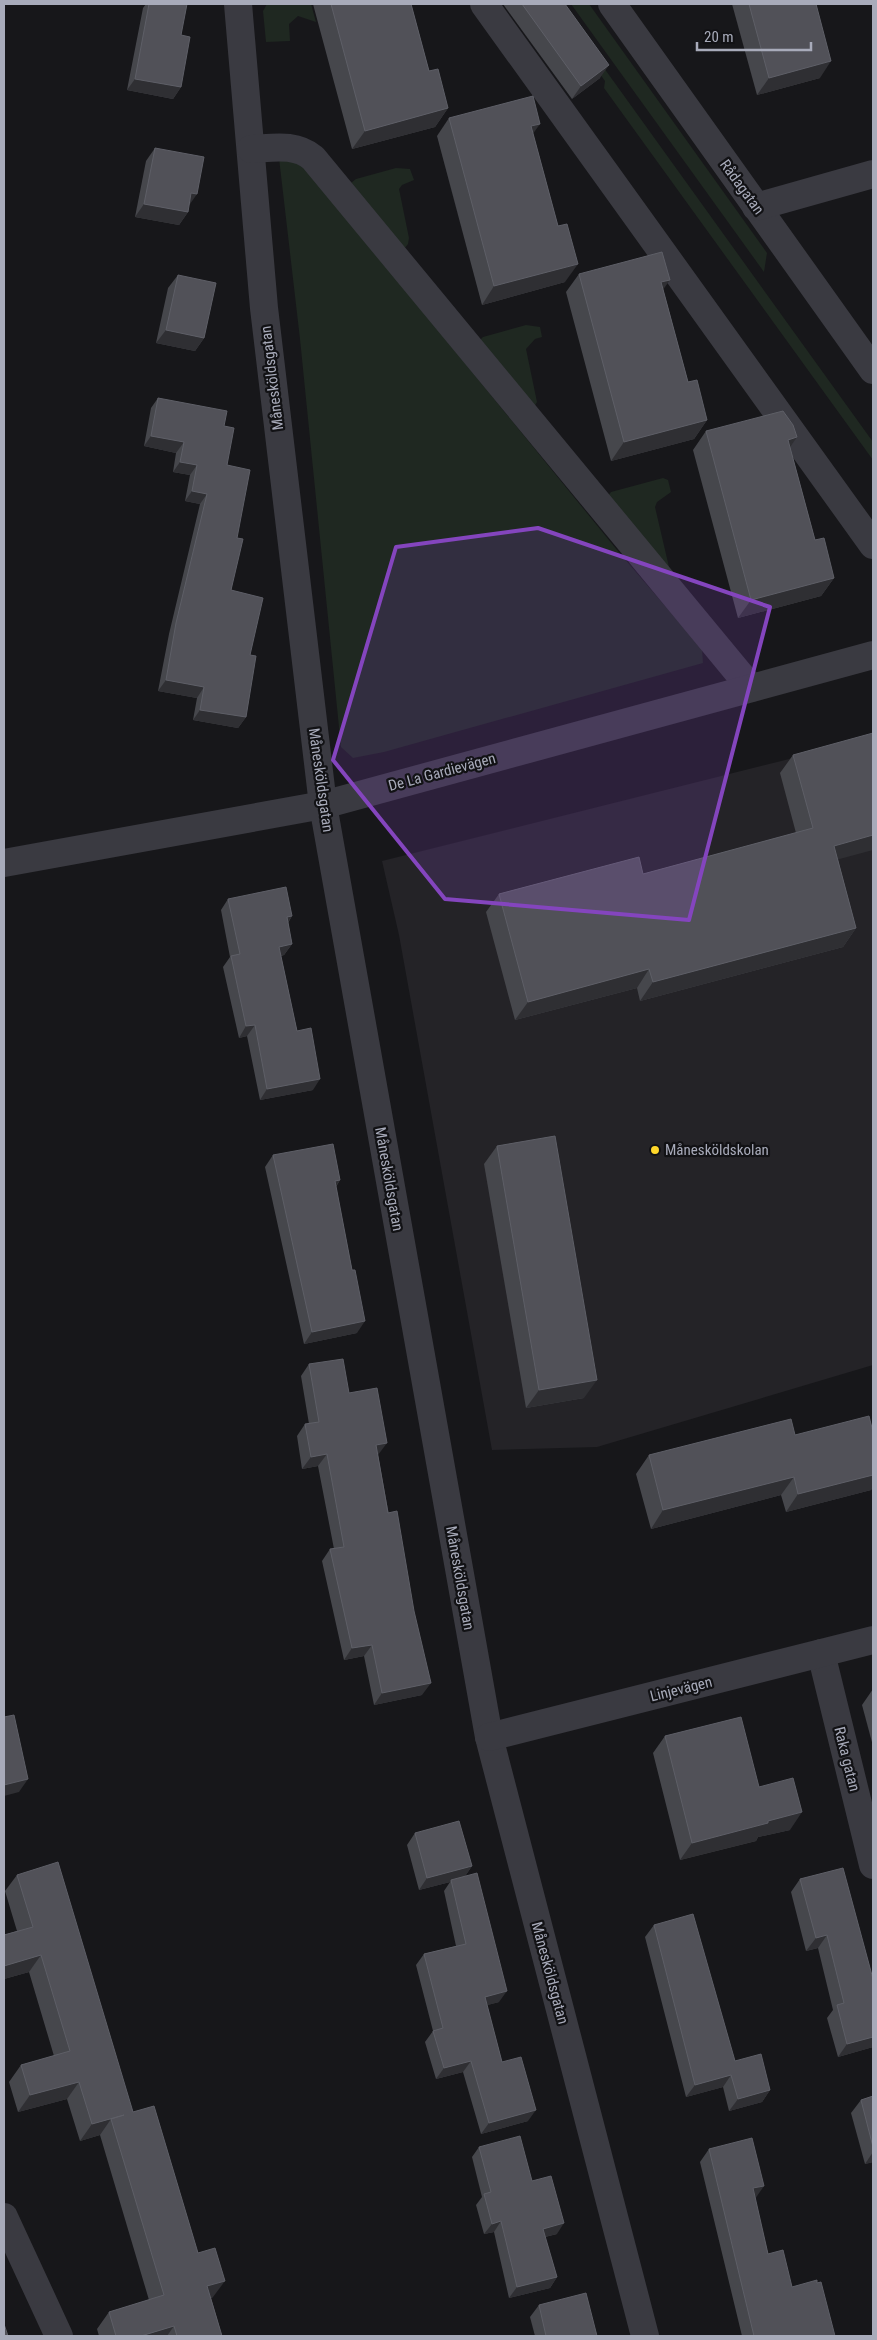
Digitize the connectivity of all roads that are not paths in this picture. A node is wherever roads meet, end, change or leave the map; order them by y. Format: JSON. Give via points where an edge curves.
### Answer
{"nodes":[{"id":1,"x":238,"y":4,"type":"edge"},
{"id":2,"x":484,"y":4,"type":"edge"},
{"id":3,"x":612,"y":4,"type":"edge"},
{"id":4,"x":251,"y":149,"type":"junction"},
{"id":5,"x":873,"y":174,"type":"edge"},
{"id":6,"x":756,"y":207,"type":"junction"},
{"id":7,"x":873,"y":370,"type":"edge"},
{"id":8,"x":873,"y":545,"type":"edge"},
{"id":9,"x":873,"y":655,"type":"edge"},
{"id":10,"x":751,"y":688,"type":"junction"},
{"id":11,"x":323,"y":805,"type":"junction"},
{"id":12,"x":4,"y":863,"type":"edge"},
{"id":13,"x":873,"y":1640,"type":"edge"},
{"id":14,"x":820,"y":1653,"type":"junction"},
{"id":15,"x":489,"y":1737,"type":"junction"},
{"id":16,"x":873,"y":1865,"type":"edge"},
{"id":17,"x":4,"y":2217,"type":"edge"},
{"id":18,"x":59,"y":2336,"type":"edge"},
{"id":19,"x":644,"y":2336,"type":"edge"}],
"edges":[{"from":1,"to":4,"type":"street","name":"Månesköldsgatan"},
{"from":2,"to":8,"type":"street"},
{"from":3,"to":6,"type":"street","name":"Rådagatan"},
{"from":4,"to":10,"type":"street","via":[[285,147],[306,152],[313,158]]},
{"from":4,"to":11,"type":"street","name":"Månesköldsgatan","via":[[264,308]]},
{"from":5,"to":6,"type":"street"},
{"from":6,"to":7,"type":"street","name":"Rådagatan"},
{"from":9,"to":10,"type":"street","name":"De La Gardievägen"},
{"from":10,"to":11,"type":"street","name":"De La Gardievägen"},
{"from":11,"to":12,"type":"street","name":"De La Gardievägen"},
{"from":11,"to":15,"type":"street","name":"Månesköldsgatan"},
{"from":13,"to":14,"type":"street","name":"Linjevägen"},
{"from":14,"to":15,"type":"street","name":"Linjevägen"},
{"from":14,"to":16,"type":"street","name":"Raka gatan"},
{"from":15,"to":19,"type":"street","name":"Månesköldsgatan"},
{"from":17,"to":18,"type":"street"}]}
